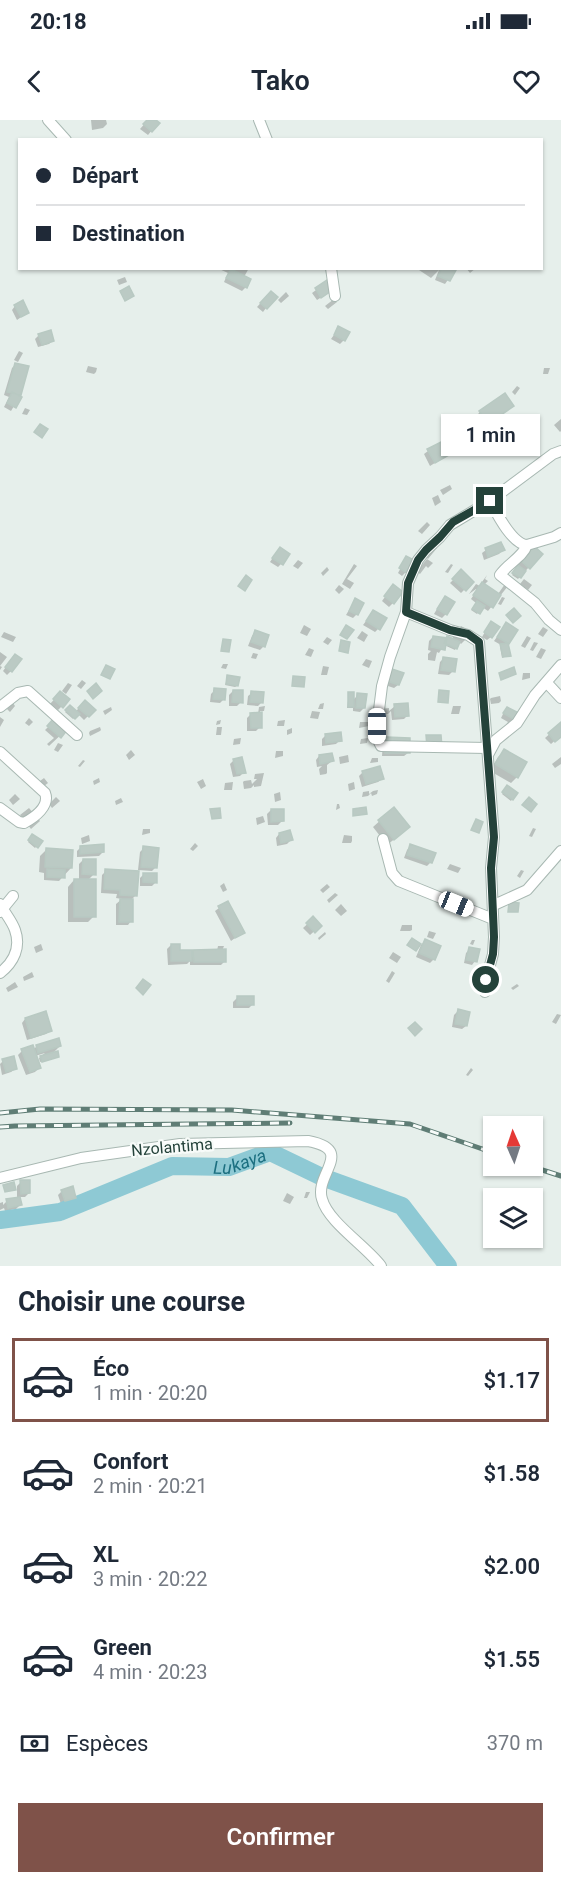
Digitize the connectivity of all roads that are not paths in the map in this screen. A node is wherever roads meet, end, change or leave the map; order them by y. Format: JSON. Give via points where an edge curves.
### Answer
{"nodes":[{"id":1,"x":48,"y":120,"type":"edge"},
{"id":2,"x":259,"y":120,"type":"edge"},
{"id":3,"x":64,"y":138,"type":"edge"},
{"id":4,"x":266,"y":138,"type":"edge"},
{"id":5,"x":331,"y":270,"type":"edge"},
{"id":6,"x":335,"y":296,"type":"dead end"},
{"id":7,"x":561,"y":452,"type":"edge"},
{"id":8,"x":490,"y":501,"type":"junction"},
{"id":9,"x":561,"y":533,"type":"edge"},
{"id":10,"x":527,"y":545,"type":"junction"},
{"id":11,"x":406,"y":612,"type":"junction"},
{"id":12,"x":561,"y":630,"type":"edge"},
{"id":13,"x":561,"y":664,"type":"edge"},
{"id":14,"x":547,"y":683,"type":"junction"},
{"id":15,"x":561,"y":698,"type":"edge"},
{"id":16,"x":0,"y":707,"type":"edge"},
{"id":17,"x":78,"y":735,"type":"dead end"},
{"id":18,"x":0,"y":752,"type":"edge"},
{"id":19,"x":487,"y":752,"type":"junction"},
{"id":20,"x":0,"y":808,"type":"edge"},
{"id":21,"x":383,"y":838,"type":"dead end"},
{"id":22,"x":561,"y":851,"type":"edge"},
{"id":23,"x":13,"y":896,"type":"dead end"},
{"id":24,"x":494,"y":905,"type":"junction"},
{"id":25,"x":1,"y":908,"type":"edge"},
{"id":26,"x":493,"y":919,"type":"junction"},
{"id":27,"x":0,"y":973,"type":"edge"},
{"id":28,"x":485,"y":992,"type":"dead end"},
{"id":29,"x":0,"y":1178,"type":"edge"},
{"id":30,"x":381,"y":1266,"type":"edge"}],
"edges":[{"from":1,"to":3,"type":"street"},
{"from":2,"to":4,"type":"street"},
{"from":5,"to":6,"type":"street"},
{"from":7,"to":8,"type":"street","via":[[548,457]]},
{"from":8,"to":10,"type":"street","via":[[507,530],[520,544]]},
{"from":8,"to":11,"type":"street","via":[[453,522],[418,560],[408,583]]},
{"from":9,"to":10,"type":"street"},
{"from":10,"to":12,"type":"street","via":[[501,577],[535,603]]},
{"from":11,"to":19,"type":"street","via":[[478,640]]},
{"from":11,"to":19,"type":"street","via":[[382,686],[378,743],[383,747]]},
{"from":13,"to":14,"type":"street"},
{"from":14,"to":15,"type":"street"},
{"from":14,"to":19,"type":"street","via":[[517,723]]},
{"from":16,"to":17,"type":"street","via":[[18,693],[28,691]]},
{"from":18,"to":20,"type":"street","via":[[47,798],[42,808],[24,823]]},
{"from":19,"to":24,"type":"street","via":[[494,837]]},
{"from":21,"to":26,"type":"street","via":[[392,873],[399,881]]},
{"from":22,"to":24,"type":"street","via":[[527,890]]},
{"from":23,"to":25,"type":"street"},
{"from":24,"to":26,"type":"street"},
{"from":25,"to":27,"type":"street","via":[[15,929],[17,949],[9,966]]},
{"from":26,"to":28,"type":"street","via":[[493,954]]},
{"from":29,"to":30,"type":"street","name":"Nzolantima","via":[[90,1156],[170,1146],[317,1142],[332,1155],[321,1194],[326,1208]]}]}
